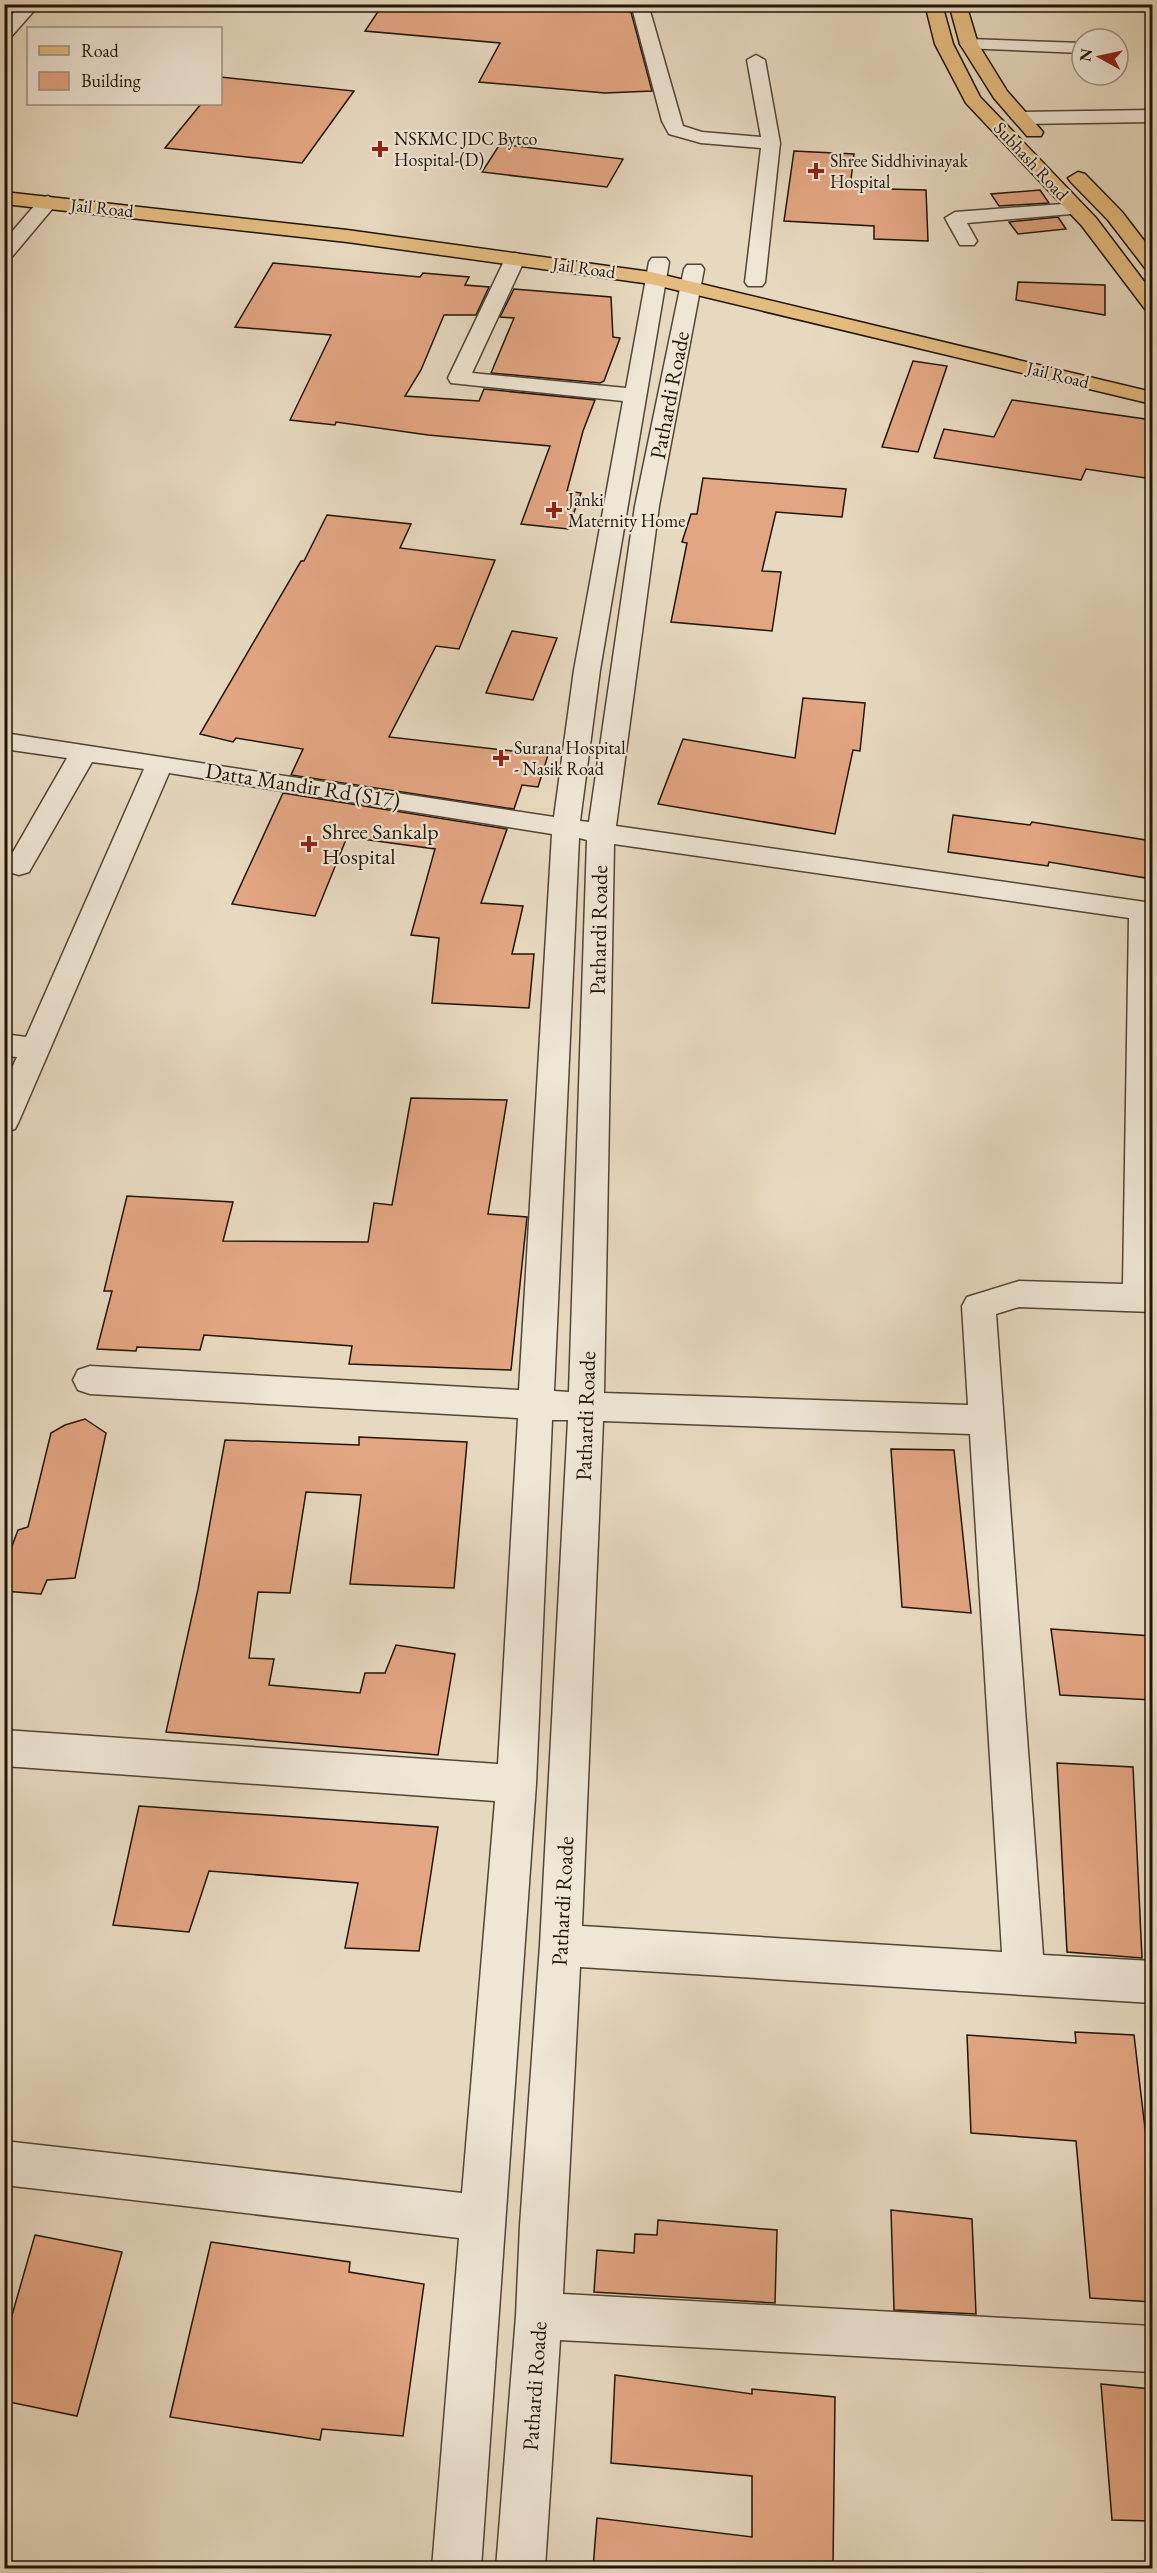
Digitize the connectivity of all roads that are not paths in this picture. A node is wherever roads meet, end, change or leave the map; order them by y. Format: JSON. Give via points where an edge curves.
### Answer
{"nodes":[{"id":1,"x":32,"y":4,"type":"edge"},
{"id":2,"x":639,"y":4,"type":"edge"},
{"id":3,"x":933,"y":4,"type":"edge"},
{"id":4,"x":957,"y":4,"type":"edge"},
{"id":5,"x":4,"y":34,"type":"edge"},
{"id":6,"x":969,"y":44,"type":"junction"},
{"id":7,"x":1070,"y":48,"type":"edge"},
{"id":8,"x":756,"y":60,"type":"dead end"},
{"id":9,"x":1152,"y":116,"type":"edge"},
{"id":10,"x":1020,"y":117,"type":"junction"},
{"id":11,"x":1044,"y":142,"type":"dead end"},
{"id":12,"x":771,"y":143,"type":"junction"},
{"id":13,"x":1067,"y":167,"type":"dead end"},
{"id":14,"x":4,"y":179,"type":"edge"},
{"id":15,"x":124,"y":192,"type":"dead end"},
{"id":16,"x":4,"y":198,"type":"edge"},
{"id":17,"x":48,"y":202,"type":"junction"},
{"id":18,"x":1076,"y":209,"type":"junction"},
{"id":19,"x":445,"y":230,"type":"dead end"},
{"id":20,"x":967,"y":241,"type":"dead end"},
{"id":21,"x":4,"y":254,"type":"edge"},
{"id":22,"x":515,"y":259,"type":"junction"},
{"id":23,"x":1152,"y":264,"type":"edge"},
{"id":24,"x":658,"y":270,"type":"junction"},
{"id":25,"x":692,"y":278,"type":"junction"},
{"id":26,"x":755,"y":282,"type":"junction"},
{"id":27,"x":778,"y":287,"type":"dead end"},
{"id":28,"x":1152,"y":305,"type":"edge"},
{"id":29,"x":637,"y":396,"type":"junction"},
{"id":30,"x":1152,"y":398,"type":"edge"},
{"id":31,"x":4,"y":741,"type":"edge"},
{"id":32,"x":84,"y":752,"type":"junction"},
{"id":33,"x":160,"y":763,"type":"junction"},
{"id":34,"x":566,"y":827,"type":"junction"},
{"id":35,"x":601,"y":833,"type":"junction"},
{"id":36,"x":19,"y":866,"type":"dead end"},
{"id":37,"x":1148,"y":912,"type":"edge"},
{"id":38,"x":4,"y":1045,"type":"edge"},
{"id":39,"x":36,"y":1049,"type":"junction"},
{"id":40,"x":4,"y":1121,"type":"edge"},
{"id":41,"x":1146,"y":1299,"type":"edge"},
{"id":42,"x":90,"y":1380,"type":"dead end"},
{"id":43,"x":536,"y":1405,"type":"junction"},
{"id":44,"x":586,"y":1406,"type":"junction"},
{"id":45,"x":986,"y":1420,"type":"junction"},
{"id":46,"x":4,"y":1748,"type":"edge"},
{"id":47,"x":516,"y":1784,"type":"junction"},
{"id":48,"x":561,"y":1945,"type":"junction"},
{"id":49,"x":1024,"y":1973,"type":"junction"},
{"id":50,"x":1152,"y":1982,"type":"edge"},
{"id":51,"x":4,"y":2163,"type":"edge"},
{"id":52,"x":483,"y":2218,"type":"junction"},
{"id":53,"x":539,"y":2316,"type":"junction"},
{"id":54,"x":1152,"y":2349,"type":"edge"},
{"id":55,"x":456,"y":2568,"type":"edge"},
{"id":56,"x":520,"y":2568,"type":"edge"}],
"edges":[{"from":1,"to":5,"type":"street"},
{"from":2,"to":12,"type":"street","via":[[676,130],[701,137]]},
{"from":3,"to":18,"type":"main road","name":"Subhash Road","via":[[944,44],[972,99]]},
{"from":4,"to":6,"type":"main road","name":"Subhash Road"},
{"from":6,"to":7,"type":"street"},
{"from":6,"to":10,"type":"main road","name":"Subhash Road","via":[[1000,94]]},
{"from":8,"to":12,"type":"street"},
{"from":9,"to":10,"type":"street"},
{"from":10,"to":11,"type":"main road","name":"Subhash Road"},
{"from":12,"to":26,"type":"street"},
{"from":13,"to":23,"type":"main road","name":"Subhash Road","via":[[1115,216]]},
{"from":14,"to":15,"type":"main road","name":"Jail Road"},
{"from":16,"to":17,"type":"main road","name":"Jail Road"},
{"from":17,"to":21,"type":"street"},
{"from":17,"to":22,"type":"main road","name":"Jail Road"},
{"from":18,"to":20,"type":"street","via":[[955,218]]},
{"from":18,"to":28,"type":"main road","name":"Subhash Road"},
{"from":19,"to":24,"type":"main road","name":"Jail Road"},
{"from":22,"to":24,"type":"main road","name":"Jail Road"},
{"from":22,"to":29,"type":"street","via":[[459,378]]},
{"from":24,"to":25,"type":"main road","name":"Jail Road"},
{"from":24,"to":29,"type":"street"},
{"from":25,"to":26,"type":"main road"},
{"from":25,"to":30,"type":"main road","name":"Jail Road"},
{"from":25,"to":35,"type":"street","name":"Pathardi Roade","via":[[647,506]]},
{"from":26,"to":27,"type":"main road"},
{"from":29,"to":34,"type":"street","via":[[587,670]]},
{"from":31,"to":32,"type":"street","name":"Datta Mandir Rd (S17)"},
{"from":32,"to":33,"type":"street","name":"Datta Mandir Rd (S17)"},
{"from":32,"to":36,"type":"street"},
{"from":33,"to":34,"type":"street","name":"Datta Mandir Rd (S17)"},
{"from":33,"to":39,"type":"street"},
{"from":34,"to":35,"type":"street","name":"Datta Mandir Rd (S17)"},
{"from":34,"to":43,"type":"street"},
{"from":35,"to":37,"type":"street","name":"Datta Mandir Rd (S17)"},
{"from":35,"to":44,"type":"street","name":"Pathardi Roade"},
{"from":37,"to":41,"type":"street","via":[[1138,1260]]},
{"from":38,"to":39,"type":"street"},
{"from":39,"to":40,"type":"street"},
{"from":41,"to":45,"type":"street","via":[[1019,1294],[979,1306]]},
{"from":42,"to":43,"type":"street"},
{"from":43,"to":44,"type":"street"},
{"from":43,"to":47,"type":"street"},
{"from":44,"to":45,"type":"street"},
{"from":44,"to":48,"type":"street","name":"Pathardi Roade"},
{"from":45,"to":49,"type":"street"},
{"from":46,"to":47,"type":"street"},
{"from":47,"to":52,"type":"street"},
{"from":48,"to":49,"type":"street"},
{"from":48,"to":53,"type":"street","name":"Pathardi Roade"},
{"from":49,"to":50,"type":"street"},
{"from":51,"to":52,"type":"street"},
{"from":52,"to":55,"type":"street"},
{"from":53,"to":54,"type":"street"},
{"from":53,"to":56,"type":"street","name":"Pathardi Roade"}]}
